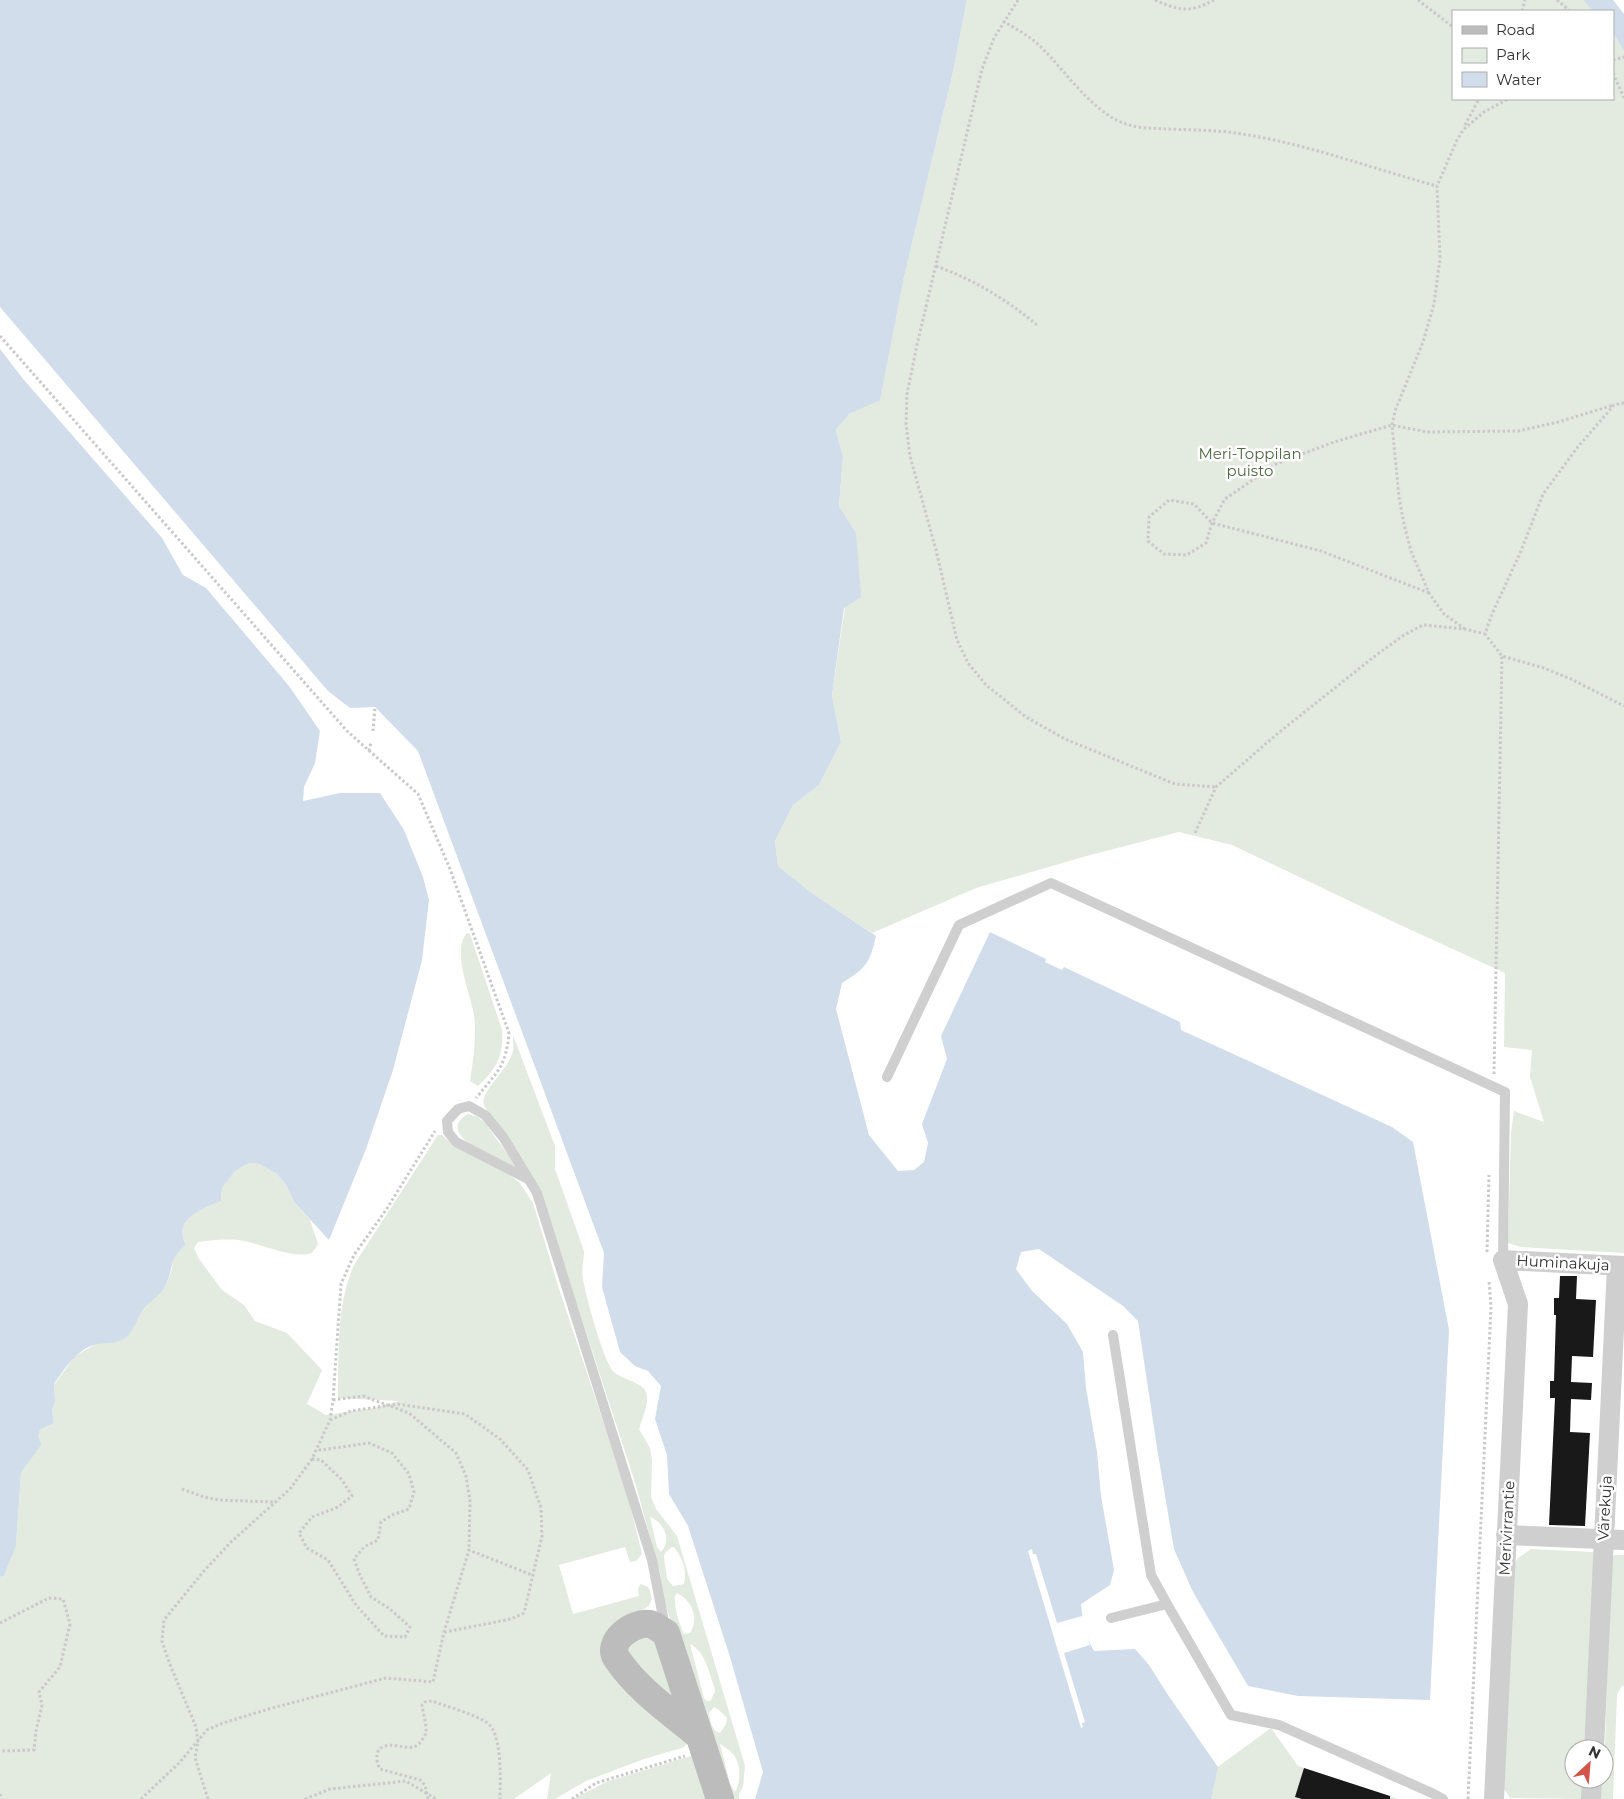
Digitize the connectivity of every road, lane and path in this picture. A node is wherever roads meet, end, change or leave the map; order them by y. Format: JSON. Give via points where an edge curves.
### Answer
{"nodes":[{"id":1,"x":1018,"y":0,"type":"edge"},
{"id":2,"x":1155,"y":0,"type":"edge"},
{"id":3,"x":1214,"y":0,"type":"edge"},
{"id":4,"x":1418,"y":0,"type":"edge"},
{"id":5,"x":1558,"y":0,"type":"edge"},
{"id":6,"x":1569,"y":10,"type":"edge"},
{"id":7,"x":1003,"y":21,"type":"junction"},
{"id":8,"x":1452,"y":26,"type":"edge"},
{"id":9,"x":1614,"y":75,"type":"edge"},
{"id":10,"x":1624,"y":98,"type":"edge"},
{"id":11,"x":1478,"y":100,"type":"edge"},
{"id":12,"x":1506,"y":100,"type":"edge"},
{"id":13,"x":1463,"y":130,"type":"junction"},
{"id":14,"x":1437,"y":186,"type":"junction"},
{"id":15,"x":936,"y":266,"type":"junction"},
{"id":16,"x":1037,"y":325,"type":"dead end"},
{"id":17,"x":0,"y":336,"type":"edge"},
{"id":18,"x":1624,"y":403,"type":"edge"},
{"id":19,"x":1614,"y":405,"type":"junction"},
{"id":20,"x":1392,"y":426,"type":"junction"},
{"id":21,"x":1212,"y":523,"type":"junction"},
{"id":22,"x":1429,"y":593,"type":"junction"},
{"id":23,"x":1465,"y":629,"type":"junction"},
{"id":24,"x":1486,"y":634,"type":"junction"},
{"id":25,"x":1502,"y":656,"type":"junction"},
{"id":26,"x":1624,"y":706,"type":"edge"},
{"id":27,"x":375,"y":707,"type":"dead end"},
{"id":28,"x":373,"y":731,"type":"dead end"},
{"id":29,"x":371,"y":742,"type":"dead end"},
{"id":30,"x":369,"y":751,"type":"junction"},
{"id":31,"x":1216,"y":787,"type":"junction"},
{"id":32,"x":1195,"y":833,"type":"dead end"},
{"id":33,"x":887,"y":1077,"type":"dead end"},
{"id":34,"x":1494,"y":1088,"type":"junction"},
{"id":35,"x":469,"y":1106,"type":"junction"},
{"id":36,"x":448,"y":1121,"type":"junction"},
{"id":37,"x":528,"y":1180,"type":"junction"},
{"id":38,"x":1503,"y":1260,"type":"junction"},
{"id":39,"x":1620,"y":1266,"type":"edge"},
{"id":40,"x":1491,"y":1307,"type":"dead end"},
{"id":41,"x":1113,"y":1335,"type":"dead end"},
{"id":42,"x":333,"y":1400,"type":"junction"},
{"id":43,"x":388,"y":1405,"type":"junction"},
{"id":44,"x":330,"y":1420,"type":"junction"},
{"id":45,"x":318,"y":1446,"type":"junction"},
{"id":46,"x":312,"y":1459,"type":"junction"},
{"id":47,"x":182,"y":1489,"type":"dead end"},
{"id":48,"x":275,"y":1502,"type":"junction"},
{"id":49,"x":1506,"y":1535,"type":"junction"},
{"id":50,"x":1604,"y":1540,"type":"junction"},
{"id":51,"x":1624,"y":1540,"type":"edge"},
{"id":52,"x":469,"y":1550,"type":"junction"},
{"id":53,"x":532,"y":1575,"type":"junction"},
{"id":54,"x":1167,"y":1604,"type":"junction"},
{"id":55,"x":1111,"y":1618,"type":"dead end"},
{"id":56,"x":0,"y":1623,"type":"edge"},
{"id":57,"x":444,"y":1632,"type":"junction"},
{"id":58,"x":666,"y":1633,"type":"junction"},
{"id":59,"x":1594,"y":1739,"type":"edge"},
{"id":60,"x":198,"y":1742,"type":"junction"},
{"id":61,"x":701,"y":1742,"type":"junction"},
{"id":62,"x":0,"y":1751,"type":"edge"},
{"id":63,"x":0,"y":1794,"type":"edge"},
{"id":64,"x":427,"y":1794,"type":"junction"},
{"id":65,"x":1,"y":1799,"type":"edge"},
{"id":66,"x":141,"y":1799,"type":"edge"},
{"id":67,"x":208,"y":1799,"type":"edge"},
{"id":68,"x":304,"y":1799,"type":"edge"},
{"id":69,"x":428,"y":1799,"type":"edge"},
{"id":70,"x":436,"y":1799,"type":"edge"},
{"id":71,"x":500,"y":1799,"type":"edge"},
{"id":72,"x":572,"y":1799,"type":"edge"},
{"id":73,"x":720,"y":1799,"type":"edge"},
{"id":74,"x":1443,"y":1799,"type":"edge"},
{"id":75,"x":1468,"y":1799,"type":"edge"},
{"id":76,"x":1494,"y":1799,"type":"edge"}],
"edges":[{"from":1,"to":7,"type":"path"},
{"from":2,"to":3,"type":"path","via":[[1193,10]]},
{"from":4,"to":8,"type":"path"},
{"from":5,"to":6,"type":"path"},
{"from":7,"to":14,"type":"path","via":[[1029,36],[1110,117],[1125,124],[1138,128],[1210,131],[1265,138]]},
{"from":7,"to":15,"type":"path","via":[[982,69]]},
{"from":9,"to":10,"type":"path"},
{"from":11,"to":13,"type":"path"},
{"from":12,"to":13,"type":"path","via":[[1484,112]]},
{"from":13,"to":14,"type":"path"},
{"from":14,"to":20,"type":"path","via":[[1440,259],[1434,304]]},
{"from":15,"to":16,"type":"path","via":[[992,291]]},
{"from":15,"to":31,"type":"path","via":[[907,394],[907,438],[957,640],[968,664],[986,685],[1026,717],[1065,739],[1175,784]]},
{"from":17,"to":30,"type":"path","via":[[347,732]]},
{"from":18,"to":19,"type":"path"},
{"from":19,"to":20,"type":"path","via":[[1518,431],[1427,432]]},
{"from":19,"to":24,"type":"path","via":[[1543,494]]},
{"from":20,"to":21,"type":"path","via":[[1334,442],[1276,464],[1225,499]]},
{"from":20,"to":22,"type":"path","via":[[1398,497],[1411,551]]},
{"from":21,"to":21,"type":"path","via":[[1194,504],[1169,500],[1148,517],[1148,541],[1164,554],[1187,555],[1206,543]]},
{"from":21,"to":22,"type":"path","via":[[1321,551]]},
{"from":22,"to":23,"type":"path","via":[[1444,614]]},
{"from":23,"to":24,"type":"path"},
{"from":23,"to":31,"type":"path","via":[[1423,625],[1404,635]]},
{"from":24,"to":25,"type":"path"},
{"from":25,"to":26,"type":"path","via":[[1571,679]]},
{"from":25,"to":34,"type":"path"},
{"from":27,"to":28,"type":"path"},
{"from":29,"to":30,"type":"path"},
{"from":30,"to":35,"type":"path","via":[[418,794],[450,869],[510,1032],[508,1052],[501,1068]]},
{"from":31,"to":32,"type":"path"},
{"from":33,"to":34,"type":"lane","via":[[959,925],[1051,882]]},
{"from":34,"to":38,"type":"lane","via":[[1505,1092]]},
{"from":35,"to":36,"type":"lane","via":[[458,1109]]},
{"from":35,"to":37,"type":"lane","via":[[485,1115]]},
{"from":36,"to":37,"type":"lane","via":[[448,1132],[456,1142]]},
{"from":36,"to":42,"type":"path","via":[[433,1133],[354,1255],[341,1284]]},
{"from":37,"to":58,"type":"lane","via":[[537,1193],[652,1560]]},
{"from":38,"to":39,"type":"street","name":"Huminakuja"},
{"from":38,"to":49,"type":"street","name":"Merivirrantie","via":[[1518,1304]]},
{"from":39,"to":50,"type":"street","name":"Värekuja"},
{"from":40,"to":75,"type":"path"},
{"from":41,"to":54,"type":"lane","via":[[1151,1575]]},
{"from":42,"to":43,"type":"path","via":[[363,1396]]},
{"from":42,"to":44,"type":"path"},
{"from":43,"to":44,"type":"path","via":[[351,1411]]},
{"from":43,"to":52,"type":"path","via":[[409,1412],[456,1453],[466,1476],[470,1501]]},
{"from":43,"to":53,"type":"path","via":[[465,1414],[500,1439],[528,1470],[541,1508],[542,1536]]},
{"from":44,"to":45,"type":"path"},
{"from":45,"to":46,"type":"path"},
{"from":45,"to":46,"type":"path","via":[[320,1450],[369,1443],[392,1452],[409,1474],[414,1492],[409,1509],[381,1522],[378,1540],[364,1547],[354,1559],[371,1597],[410,1627],[405,1637],[384,1636],[356,1605],[328,1560],[307,1548],[299,1533],[312,1517],[338,1507],[352,1496],[342,1480],[321,1460]]},
{"from":46,"to":48,"type":"path","via":[[290,1489]]},
{"from":47,"to":48,"type":"path","via":[[219,1500]]},
{"from":48,"to":60,"type":"path","via":[[231,1542],[164,1620],[162,1642],[196,1726]]},
{"from":49,"to":50,"type":"street"},
{"from":49,"to":76,"type":"street","name":"Merivirrantie"},
{"from":50,"to":51,"type":"street"},
{"from":50,"to":59,"type":"street","name":"Värekuja"},
{"from":52,"to":53,"type":"path"},
{"from":52,"to":57,"type":"path"},
{"from":53,"to":57,"type":"path","via":[[524,1612],[511,1619]]},
{"from":54,"to":55,"type":"lane"},
{"from":54,"to":74,"type":"lane","via":[[1230,1715],[1279,1725]]},
{"from":56,"to":62,"type":"path","via":[[49,1598],[63,1599],[70,1624],[60,1667],[39,1692],[42,1705],[34,1750]]},
{"from":57,"to":60,"type":"path","via":[[433,1682],[386,1678],[230,1721],[207,1730]]},
{"from":58,"to":61,"type":"street"},
{"from":58,"to":61,"type":"street","via":[[650,1624],[636,1626],[622,1633],[615,1644],[615,1657],[640,1688]]},
{"from":60,"to":66,"type":"path"},
{"from":60,"to":67,"type":"path","via":[[194,1758]]},
{"from":61,"to":72,"type":"path","via":[[596,1783]]},
{"from":61,"to":73,"type":"street"},
{"from":63,"to":65,"type":"path"},
{"from":64,"to":68,"type":"path","via":[[406,1781],[330,1790]]},
{"from":64,"to":69,"type":"path"},
{"from":64,"to":70,"type":"path"},
{"from":64,"to":71,"type":"path","via":[[420,1780],[380,1769],[376,1755],[386,1746],[412,1748],[420,1743],[426,1734],[422,1705],[432,1701],[487,1722],[493,1730],[498,1740]]}]}
